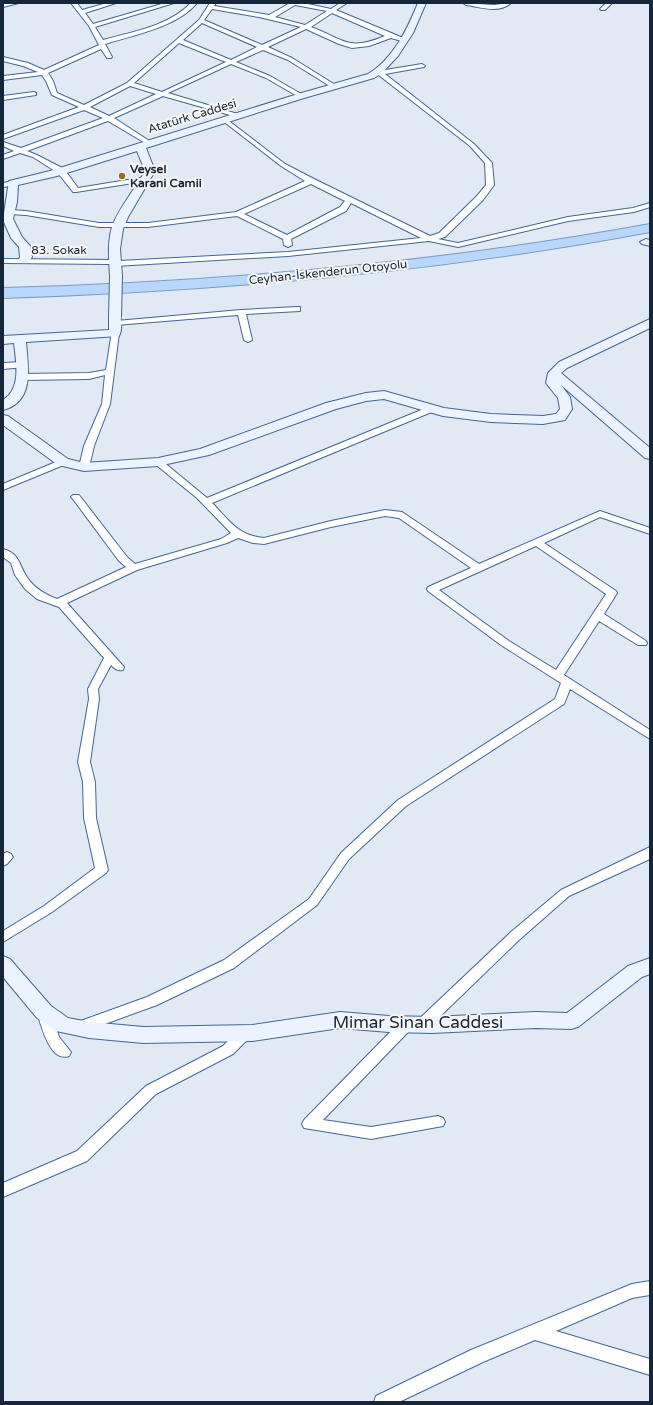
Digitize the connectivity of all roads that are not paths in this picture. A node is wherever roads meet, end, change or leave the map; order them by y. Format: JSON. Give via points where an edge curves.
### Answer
{"nodes":[{"id":1,"x":16,"y":3,"type":"edge"},
{"id":2,"x":74,"y":3,"type":"edge"},
{"id":3,"x":114,"y":3,"type":"edge"},
{"id":4,"x":171,"y":3,"type":"edge"},
{"id":5,"x":191,"y":3,"type":"edge"},
{"id":6,"x":197,"y":3,"type":"edge"},
{"id":7,"x":294,"y":3,"type":"edge"},
{"id":8,"x":344,"y":3,"type":"edge"},
{"id":9,"x":422,"y":3,"type":"edge"},
{"id":10,"x":466,"y":3,"type":"edge"},
{"id":11,"x":474,"y":3,"type":"edge"},
{"id":12,"x":508,"y":3,"type":"edge"},
{"id":13,"x":609,"y":3,"type":"edge"},
{"id":14,"x":194,"y":4,"type":"edge"},
{"id":15,"x":3,"y":5,"type":"edge"},
{"id":16,"x":212,"y":5,"type":"edge"},
{"id":17,"x":603,"y":9,"type":"dead end"},
{"id":18,"x":146,"y":11,"type":"junction"},
{"id":19,"x":333,"y":11,"type":"junction"},
{"id":20,"x":82,"y":12,"type":"junction"},
{"id":21,"x":270,"y":17,"type":"junction"},
{"id":22,"x":201,"y":21,"type":"junction"},
{"id":23,"x":167,"y":22,"type":"junction"},
{"id":24,"x":92,"y":26,"type":"junction"},
{"id":25,"x":306,"y":27,"type":"junction"},
{"id":26,"x":390,"y":36,"type":"junction"},
{"id":27,"x":405,"y":40,"type":"junction"},
{"id":28,"x":179,"y":41,"type":"junction"},
{"id":29,"x":102,"y":45,"type":"junction"},
{"id":30,"x":264,"y":47,"type":"junction"},
{"id":31,"x":109,"y":56,"type":"dead end"},
{"id":32,"x":4,"y":61,"type":"edge"},
{"id":33,"x":234,"y":62,"type":"junction"},
{"id":34,"x":422,"y":66,"type":"dead end"},
{"id":35,"x":45,"y":72,"type":"junction"},
{"id":36,"x":379,"y":73,"type":"junction"},
{"id":37,"x":3,"y":78,"type":"edge"},
{"id":38,"x":129,"y":84,"type":"junction"},
{"id":39,"x":335,"y":87,"type":"junction"},
{"id":40,"x":164,"y":93,"type":"junction"},
{"id":41,"x":34,"y":94,"type":"dead end"},
{"id":42,"x":301,"y":96,"type":"junction"},
{"id":43,"x":3,"y":98,"type":"edge"},
{"id":44,"x":85,"y":106,"type":"junction"},
{"id":45,"x":239,"y":116,"type":"junction"},
{"id":46,"x":109,"y":118,"type":"junction"},
{"id":47,"x":225,"y":120,"type":"junction"},
{"id":48,"x":3,"y":137,"type":"edge"},
{"id":49,"x":3,"y":144,"type":"edge"},
{"id":50,"x":144,"y":144,"type":"junction"},
{"id":51,"x":19,"y":150,"type":"junction"},
{"id":52,"x":3,"y":157,"type":"edge"},
{"id":53,"x":60,"y":171,"type":"junction"},
{"id":54,"x":146,"y":178,"type":"junction"},
{"id":55,"x":310,"y":180,"type":"junction"},
{"id":56,"x":13,"y":183,"type":"junction"},
{"id":57,"x":3,"y":185,"type":"edge"},
{"id":58,"x":349,"y":201,"type":"junction"},
{"id":59,"x":650,"y":205,"type":"edge"},
{"id":60,"x":9,"y":206,"type":"edge"},
{"id":61,"x":238,"y":214,"type":"junction"},
{"id":62,"x":118,"y":226,"type":"junction"},
{"id":63,"x":287,"y":238,"type":"junction"},
{"id":64,"x":649,"y":238,"type":"edge"},
{"id":65,"x":429,"y":239,"type":"junction"},
{"id":66,"x":288,"y":254,"type":"junction"},
{"id":67,"x":3,"y":261,"type":"edge"},
{"id":68,"x":24,"y":262,"type":"junction"},
{"id":69,"x":115,"y":267,"type":"junction"},
{"id":70,"x":3,"y":293,"type":"edge"},
{"id":71,"x":3,"y":305,"type":"edge"},
{"id":72,"x":296,"y":309,"type":"dead end"},
{"id":73,"x":242,"y":312,"type":"junction"},
{"id":74,"x":650,"y":323,"type":"edge"},
{"id":75,"x":115,"y":325,"type":"junction"},
{"id":76,"x":3,"y":340,"type":"edge"},
{"id":77,"x":20,"y":340,"type":"junction"},
{"id":78,"x":248,"y":340,"type":"dead end"},
{"id":79,"x":3,"y":366,"type":"edge"},
{"id":80,"x":22,"y":371,"type":"junction"},
{"id":81,"x":111,"y":371,"type":"junction"},
{"id":82,"x":554,"y":373,"type":"junction"},
{"id":83,"x":3,"y":406,"type":"edge"},
{"id":84,"x":431,"y":409,"type":"junction"},
{"id":85,"x":3,"y":419,"type":"edge"},
{"id":86,"x":650,"y":455,"type":"edge"},
{"id":87,"x":63,"y":462,"type":"junction"},
{"id":88,"x":158,"y":462,"type":"junction"},
{"id":89,"x":84,"y":467,"type":"junction"},
{"id":90,"x":3,"y":487,"type":"edge"},
{"id":91,"x":76,"y":497,"type":"dead end"},
{"id":92,"x":206,"y":502,"type":"junction"},
{"id":93,"x":650,"y":531,"type":"edge"},
{"id":94,"x":237,"y":534,"type":"junction"},
{"id":95,"x":536,"y":542,"type":"junction"},
{"id":96,"x":3,"y":552,"type":"edge"},
{"id":97,"x":133,"y":568,"type":"junction"},
{"id":98,"x":478,"y":568,"type":"junction"},
{"id":99,"x":58,"y":603,"type":"junction"},
{"id":100,"x":598,"y":615,"type":"junction"},
{"id":101,"x":642,"y":643,"type":"dead end"},
{"id":102,"x":110,"y":657,"type":"junction"},
{"id":103,"x":119,"y":667,"type":"dead end"},
{"id":104,"x":562,"y":678,"type":"junction"},
{"id":105,"x":650,"y":735,"type":"edge"},
{"id":106,"x":650,"y":852,"type":"edge"},
{"id":107,"x":3,"y":937,"type":"edge"},
{"id":108,"x":3,"y":964,"type":"edge"},
{"id":109,"x":650,"y":966,"type":"edge"},
{"id":110,"x":44,"y":1012,"type":"junction"},
{"id":111,"x":414,"y":1025,"type":"junction"},
{"id":112,"x":78,"y":1028,"type":"junction"},
{"id":113,"x":245,"y":1033,"type":"junction"},
{"id":114,"x":64,"y":1052,"type":"dead end"},
{"id":115,"x":438,"y":1122,"type":"dead end"},
{"id":116,"x":3,"y":1190,"type":"edge"},
{"id":117,"x":650,"y":1288,"type":"edge"},
{"id":118,"x":535,"y":1332,"type":"junction"},
{"id":119,"x":650,"y":1367,"type":"edge"},
{"id":120,"x":382,"y":1402,"type":"edge"}],
"edges":[{"from":1,"to":15,"type":"street"},
{"from":2,"to":20,"type":"street"},
{"from":3,"to":20,"type":"street"},
{"from":4,"to":18,"type":"street"},
{"from":5,"to":14,"type":"street"},
{"from":6,"to":14,"type":"street"},
{"from":7,"to":19,"type":"street"},
{"from":7,"to":21,"type":"street"},
{"from":8,"to":19,"type":"street"},
{"from":9,"to":27,"type":"street"},
{"from":10,"to":11,"type":"street"},
{"from":11,"to":12,"type":"street","via":[[505,6]]},
{"from":13,"to":17,"type":"street"},
{"from":14,"to":23,"type":"street","via":[[182,15]]},
{"from":16,"to":21,"type":"street"},
{"from":16,"to":22,"type":"street"},
{"from":18,"to":23,"type":"street"},
{"from":18,"to":24,"type":"street"},
{"from":19,"to":25,"type":"street"},
{"from":19,"to":26,"type":"street"},
{"from":20,"to":24,"type":"street"},
{"from":21,"to":25,"type":"street"},
{"from":22,"to":28,"type":"street"},
{"from":22,"to":30,"type":"street"},
{"from":23,"to":29,"type":"street"},
{"from":24,"to":29,"type":"street"},
{"from":25,"to":26,"type":"street","via":[[352,46]]},
{"from":25,"to":30,"type":"street"},
{"from":26,"to":27,"type":"street"},
{"from":27,"to":36,"type":"street"},
{"from":28,"to":33,"type":"street"},
{"from":28,"to":38,"type":"street"},
{"from":29,"to":31,"type":"street"},
{"from":29,"to":35,"type":"street"},
{"from":30,"to":33,"type":"street"},
{"from":30,"to":39,"type":"street","via":[[290,59]]},
{"from":32,"to":35,"type":"street","via":[[15,61]]},
{"from":33,"to":40,"type":"street"},
{"from":33,"to":42,"type":"street","via":[[268,77]]},
{"from":34,"to":36,"type":"street"},
{"from":35,"to":37,"type":"street"},
{"from":35,"to":44,"type":"street","via":[[54,94]]},
{"from":36,"to":39,"type":"street","name":"Atatürk Caddesi"},
{"from":36,"to":65,"type":"street","via":[[472,145],[488,163],[490,185],[480,198],[442,235]]},
{"from":38,"to":40,"type":"street"},
{"from":38,"to":44,"type":"street"},
{"from":39,"to":42,"type":"street","name":"Atatürk Caddesi"},
{"from":40,"to":45,"type":"street"},
{"from":40,"to":46,"type":"street"},
{"from":41,"to":43,"type":"street"},
{"from":42,"to":45,"type":"street","name":"Atatürk Caddesi"},
{"from":44,"to":46,"type":"street"},
{"from":44,"to":48,"type":"street"},
{"from":45,"to":47,"type":"street","name":"Atatürk Caddesi"},
{"from":46,"to":50,"type":"street"},
{"from":46,"to":51,"type":"street"},
{"from":47,"to":50,"type":"street","name":"Atatürk Caddesi"},
{"from":47,"to":55,"type":"street","via":[[283,165]]},
{"from":49,"to":51,"type":"street"},
{"from":50,"to":53,"type":"street","name":"Atatürk Caddesi"},
{"from":50,"to":54,"type":"street","via":[[150,171]]},
{"from":51,"to":52,"type":"street"},
{"from":51,"to":53,"type":"street"},
{"from":53,"to":54,"type":"street","via":[[76,190]]},
{"from":53,"to":56,"type":"street","name":"Atatürk Caddesi"},
{"from":54,"to":62,"type":"street"},
{"from":55,"to":58,"type":"street"},
{"from":55,"to":61,"type":"street"},
{"from":56,"to":57,"type":"street"},
{"from":56,"to":60,"type":"street"},
{"from":58,"to":63,"type":"street","via":[[343,209]]},
{"from":58,"to":65,"type":"street"},
{"from":59,"to":65,"type":"street","via":[[634,210],[568,219],[458,245]]},
{"from":60,"to":62,"type":"street","via":[[26,213],[99,226]]},
{"from":60,"to":68,"type":"street","via":[[8,219],[24,246]]},
{"from":61,"to":62,"type":"street"},
{"from":61,"to":63,"type":"street"},
{"from":62,"to":69,"type":"street"},
{"from":63,"to":66,"type":"street"},
{"from":64,"to":70,"type":"highway","name":"Ceyhan-İskenderun Otoyolu","via":[[339,272],[209,283]]},
{"from":64,"to":71,"type":"highway","name":"Ceyhan-İskenderun Otoyolu","via":[[526,262],[346,284],[76,304]]},
{"from":65,"to":66,"type":"street","name":"83. Sokak"},
{"from":66,"to":69,"type":"street","name":"83. Sokak"},
{"from":67,"to":68,"type":"street","name":"83. Sokak"},
{"from":68,"to":69,"type":"street","name":"83. Sokak"},
{"from":69,"to":75,"type":"street","bridge":true},
{"from":72,"to":73,"type":"street"},
{"from":73,"to":75,"type":"street"},
{"from":73,"to":78,"type":"street"},
{"from":74,"to":82,"type":"street","via":[[562,365]]},
{"from":75,"to":77,"type":"street"},
{"from":75,"to":81,"type":"street"},
{"from":76,"to":77,"type":"street"},
{"from":77,"to":80,"type":"street"},
{"from":79,"to":80,"type":"street"},
{"from":80,"to":81,"type":"street","via":[[89,376]]},
{"from":80,"to":83,"type":"street","via":[[16,398]]},
{"from":81,"to":89,"type":"street","via":[[106,404],[89,446]]},
{"from":82,"to":84,"type":"street","via":[[552,383],[564,397],[566,409],[560,417],[542,420],[491,418]]},
{"from":82,"to":86,"type":"street"},
{"from":84,"to":88,"type":"street","via":[[384,395],[366,396],[204,452]]},
{"from":84,"to":92,"type":"street"},
{"from":85,"to":87,"type":"street"},
{"from":87,"to":89,"type":"street"},
{"from":87,"to":90,"type":"street"},
{"from":88,"to":89,"type":"street"},
{"from":88,"to":92,"type":"street"},
{"from":91,"to":97,"type":"street","via":[[123,559]]},
{"from":92,"to":94,"type":"street"},
{"from":93,"to":95,"type":"street","via":[[600,514]]},
{"from":94,"to":97,"type":"street","via":[[224,541]]},
{"from":94,"to":98,"type":"street","via":[[264,541],[385,513],[402,515]]},
{"from":95,"to":98,"type":"street"},
{"from":95,"to":100,"type":"street","via":[[612,593]]},
{"from":96,"to":99,"type":"street","via":[[15,561],[20,575],[29,587],[41,597]]},
{"from":97,"to":99,"type":"street"},
{"from":98,"to":104,"type":"street","via":[[432,589],[505,643]]},
{"from":99,"to":102,"type":"street","via":[[63,605]]},
{"from":100,"to":101,"type":"street"},
{"from":100,"to":104,"type":"street"},
{"from":102,"to":103,"type":"street"},
{"from":102,"to":107,"type":"street","via":[[94,689],[84,762],[89,782],[90,818],[102,870],[48,909]]},
{"from":104,"to":105,"type":"street"},
{"from":104,"to":112,"type":"street","via":[[560,701],[402,803],[345,856],[313,902],[229,964],[152,1001]]},
{"from":106,"to":111,"type":"street","via":[[565,893]]},
{"from":108,"to":110,"type":"street","name":"Mimar Sinan Caddesi"},
{"from":109,"to":111,"type":"street","name":"Mimar Sinan Caddesi","via":[[635,971],[571,1022],[536,1020]]},
{"from":110,"to":112,"type":"street","name":"Mimar Sinan Caddesi","via":[[63,1025]]},
{"from":110,"to":114,"type":"street","via":[[53,1040]]},
{"from":111,"to":113,"type":"street","name":"Mimar Sinan Caddesi","via":[[340,1020]]},
{"from":111,"to":115,"type":"street","via":[[309,1124],[372,1133]]},
{"from":112,"to":113,"type":"street","name":"Mimar Sinan Caddesi","via":[[143,1035]]},
{"from":113,"to":116,"type":"street","via":[[228,1050],[151,1090],[82,1156]]},
{"from":117,"to":118,"type":"street","via":[[632,1291]]},
{"from":118,"to":119,"type":"street"},
{"from":118,"to":120,"type":"street","via":[[477,1356]]}]}
